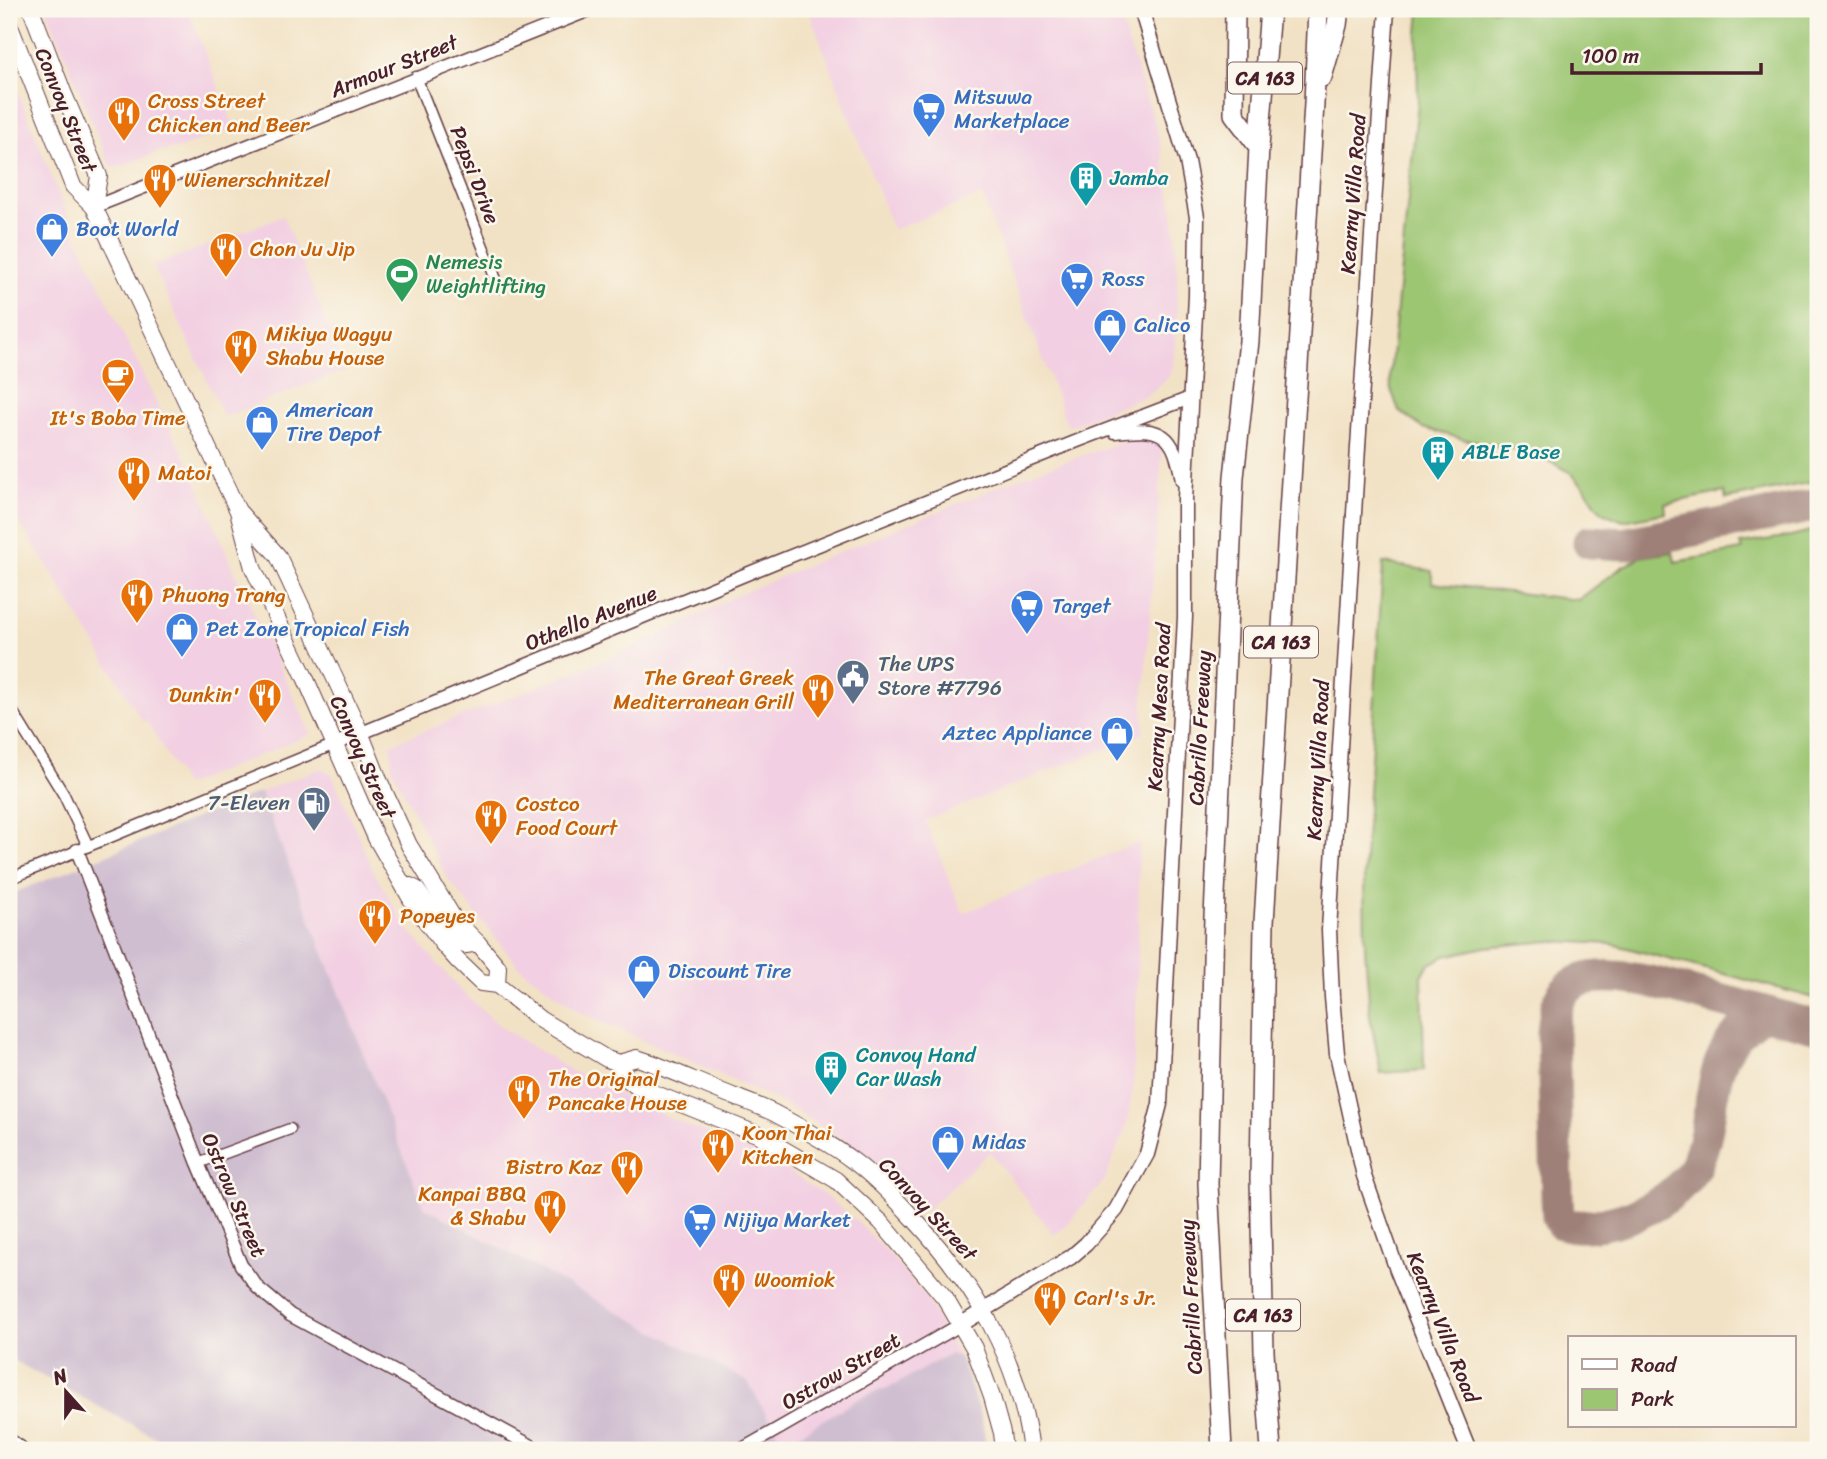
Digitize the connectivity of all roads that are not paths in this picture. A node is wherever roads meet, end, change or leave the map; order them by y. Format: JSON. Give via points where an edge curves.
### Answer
{"nodes":[{"id":1,"x":31,"y":9,"type":"edge"},
{"id":2,"x":592,"y":9,"type":"edge"},
{"id":3,"x":1141,"y":9,"type":"edge"},
{"id":4,"x":1236,"y":9,"type":"edge"},
{"id":5,"x":1270,"y":9,"type":"edge"},
{"id":6,"x":1318,"y":9,"type":"edge"},
{"id":7,"x":1339,"y":9,"type":"edge"},
{"id":8,"x":1387,"y":9,"type":"edge"},
{"id":9,"x":9,"y":24,"type":"edge"},
{"id":10,"x":416,"y":77,"type":"junction"},
{"id":11,"x":1314,"y":104,"type":"junction"},
{"id":12,"x":1259,"y":147,"type":"junction"},
{"id":13,"x":94,"y":207,"type":"junction"},
{"id":14,"x":499,"y":287,"type":"dead end"},
{"id":15,"x":1191,"y":398,"type":"junction"},
{"id":16,"x":1087,"y":437,"type":"junction"},
{"id":17,"x":1185,"y":499,"type":"junction"},
{"id":18,"x":238,"y":511,"type":"junction"},
{"id":19,"x":9,"y":705,"type":"edge"},
{"id":20,"x":360,"y":733,"type":"junction"},
{"id":21,"x":335,"y":744,"type":"junction"},
{"id":22,"x":83,"y":848,"type":"junction"},
{"id":23,"x":9,"y":878,"type":"edge"},
{"id":24,"x":400,"y":878,"type":"junction"},
{"id":25,"x":478,"y":943,"type":"junction"},
{"id":26,"x":497,"y":985,"type":"junction"},
{"id":27,"x":619,"y":1063,"type":"junction"},
{"id":28,"x":290,"y":1129,"type":"dead end"},
{"id":29,"x":198,"y":1163,"type":"junction"},
{"id":30,"x":983,"y":1311,"type":"junction"},
{"id":31,"x":960,"y":1325,"type":"junction"},
{"id":32,"x":9,"y":1444,"type":"edge"},
{"id":33,"x":18,"y":1450,"type":"edge"},
{"id":34,"x":539,"y":1450,"type":"edge"},
{"id":35,"x":741,"y":1450,"type":"edge"},
{"id":36,"x":1004,"y":1450,"type":"edge"},
{"id":37,"x":1031,"y":1450,"type":"edge"},
{"id":38,"x":1222,"y":1450,"type":"edge"},
{"id":39,"x":1271,"y":1450,"type":"edge"},
{"id":40,"x":1469,"y":1450,"type":"edge"}],
"edges":[{"from":1,"to":13,"type":"main road","name":"Convoy Street","via":[[99,176]]},
{"from":2,"to":10,"type":"street","name":"Armour Street"},
{"from":3,"to":15,"type":"main road","name":"Kearny Mesa Road","via":[[1187,161],[1197,217]]},
{"from":4,"to":12,"type":"highway","via":[[1234,114]]},
{"from":5,"to":12,"type":"highway","name":"Cabrillo Freeway","number":"CA 163"},
{"from":6,"to":11,"type":"highway","number":"CA 163"},
{"from":7,"to":11,"type":"highway"},
{"from":8,"to":40,"type":"main road","name":"Kearny Villa Road","via":[[1329,930],[1332,997],[1337,1054],[1364,1177]]},
{"from":9,"to":13,"type":"main road","name":"Convoy Street","via":[[73,186]]},
{"from":10,"to":13,"type":"street","name":"Armour Street"},
{"from":10,"to":14,"type":"street","name":"Pepsi Drive"},
{"from":11,"to":39,"type":"highway","number":"CA 163","via":[[1264,922],[1260,1180]]},
{"from":12,"to":38,"type":"highway","name":"Cabrillo Freeway","number":"CA 163","via":[[1249,341],[1234,477],[1213,931],[1208,1184]]},
{"from":13,"to":18,"type":"main road","name":"Convoy Street"},
{"from":15,"to":16,"type":"street","name":"Othello Avenue"},
{"from":15,"to":17,"type":"main road","name":"Kearny Mesa Road"},
{"from":16,"to":17,"type":"street","via":[[1133,429],[1161,435],[1178,457]]},
{"from":16,"to":20,"type":"street","name":"Othello Avenue"},
{"from":17,"to":30,"type":"main road","name":"Kearny Mesa Road","via":[[1185,617],[1160,1104],[1147,1154],[1116,1210],[1071,1256]]},
{"from":18,"to":20,"type":"main road","name":"Convoy Street","via":[[278,556]]},
{"from":18,"to":21,"type":"main road","name":"Convoy Street","via":[[253,568]]},
{"from":19,"to":22,"type":"street","via":[[64,795]]},
{"from":20,"to":21,"type":"street","name":"Othello Avenue"},
{"from":20,"to":25,"type":"main road","name":"Convoy Street","via":[[409,845],[454,919]]},
{"from":21,"to":22,"type":"street","name":"Othello Avenue"},
{"from":21,"to":24,"type":"main road","name":"Convoy Street","via":[[376,838]]},
{"from":22,"to":23,"type":"street","name":"Othello Avenue"},
{"from":22,"to":29,"type":"street","name":"Ostrow Street"},
{"from":24,"to":25,"type":"main road","via":[[416,889],[453,940]]},
{"from":24,"to":26,"type":"main road","name":"Convoy Street","via":[[424,920],[457,961],[481,983]]},
{"from":25,"to":26,"type":"main road","name":"Convoy Street","via":[[498,967]]},
{"from":26,"to":27,"type":"main road","name":"Convoy Street","via":[[541,1020]]},
{"from":27,"to":30,"type":"main road","name":"Convoy Street","via":[[637,1058],[771,1111],[850,1159],[929,1235]]},
{"from":27,"to":31,"type":"main road","name":"Convoy Street","via":[[636,1086],[759,1135],[836,1180],[908,1252]]},
{"from":28,"to":29,"type":"street"},
{"from":29,"to":34,"type":"street","name":"Ostrow Street","via":[[241,1265],[258,1288],[290,1315]]},
{"from":30,"to":31,"type":"main road","name":"Kearny Mesa Road"},
{"from":30,"to":37,"type":"main road","name":"Convoy Street","via":[[1018,1388]]},
{"from":31,"to":35,"type":"street","name":"Ostrow Street"},
{"from":31,"to":36,"type":"main road","name":"Convoy Street","via":[[992,1397]]},
{"from":32,"to":33,"type":"highway"}]}
